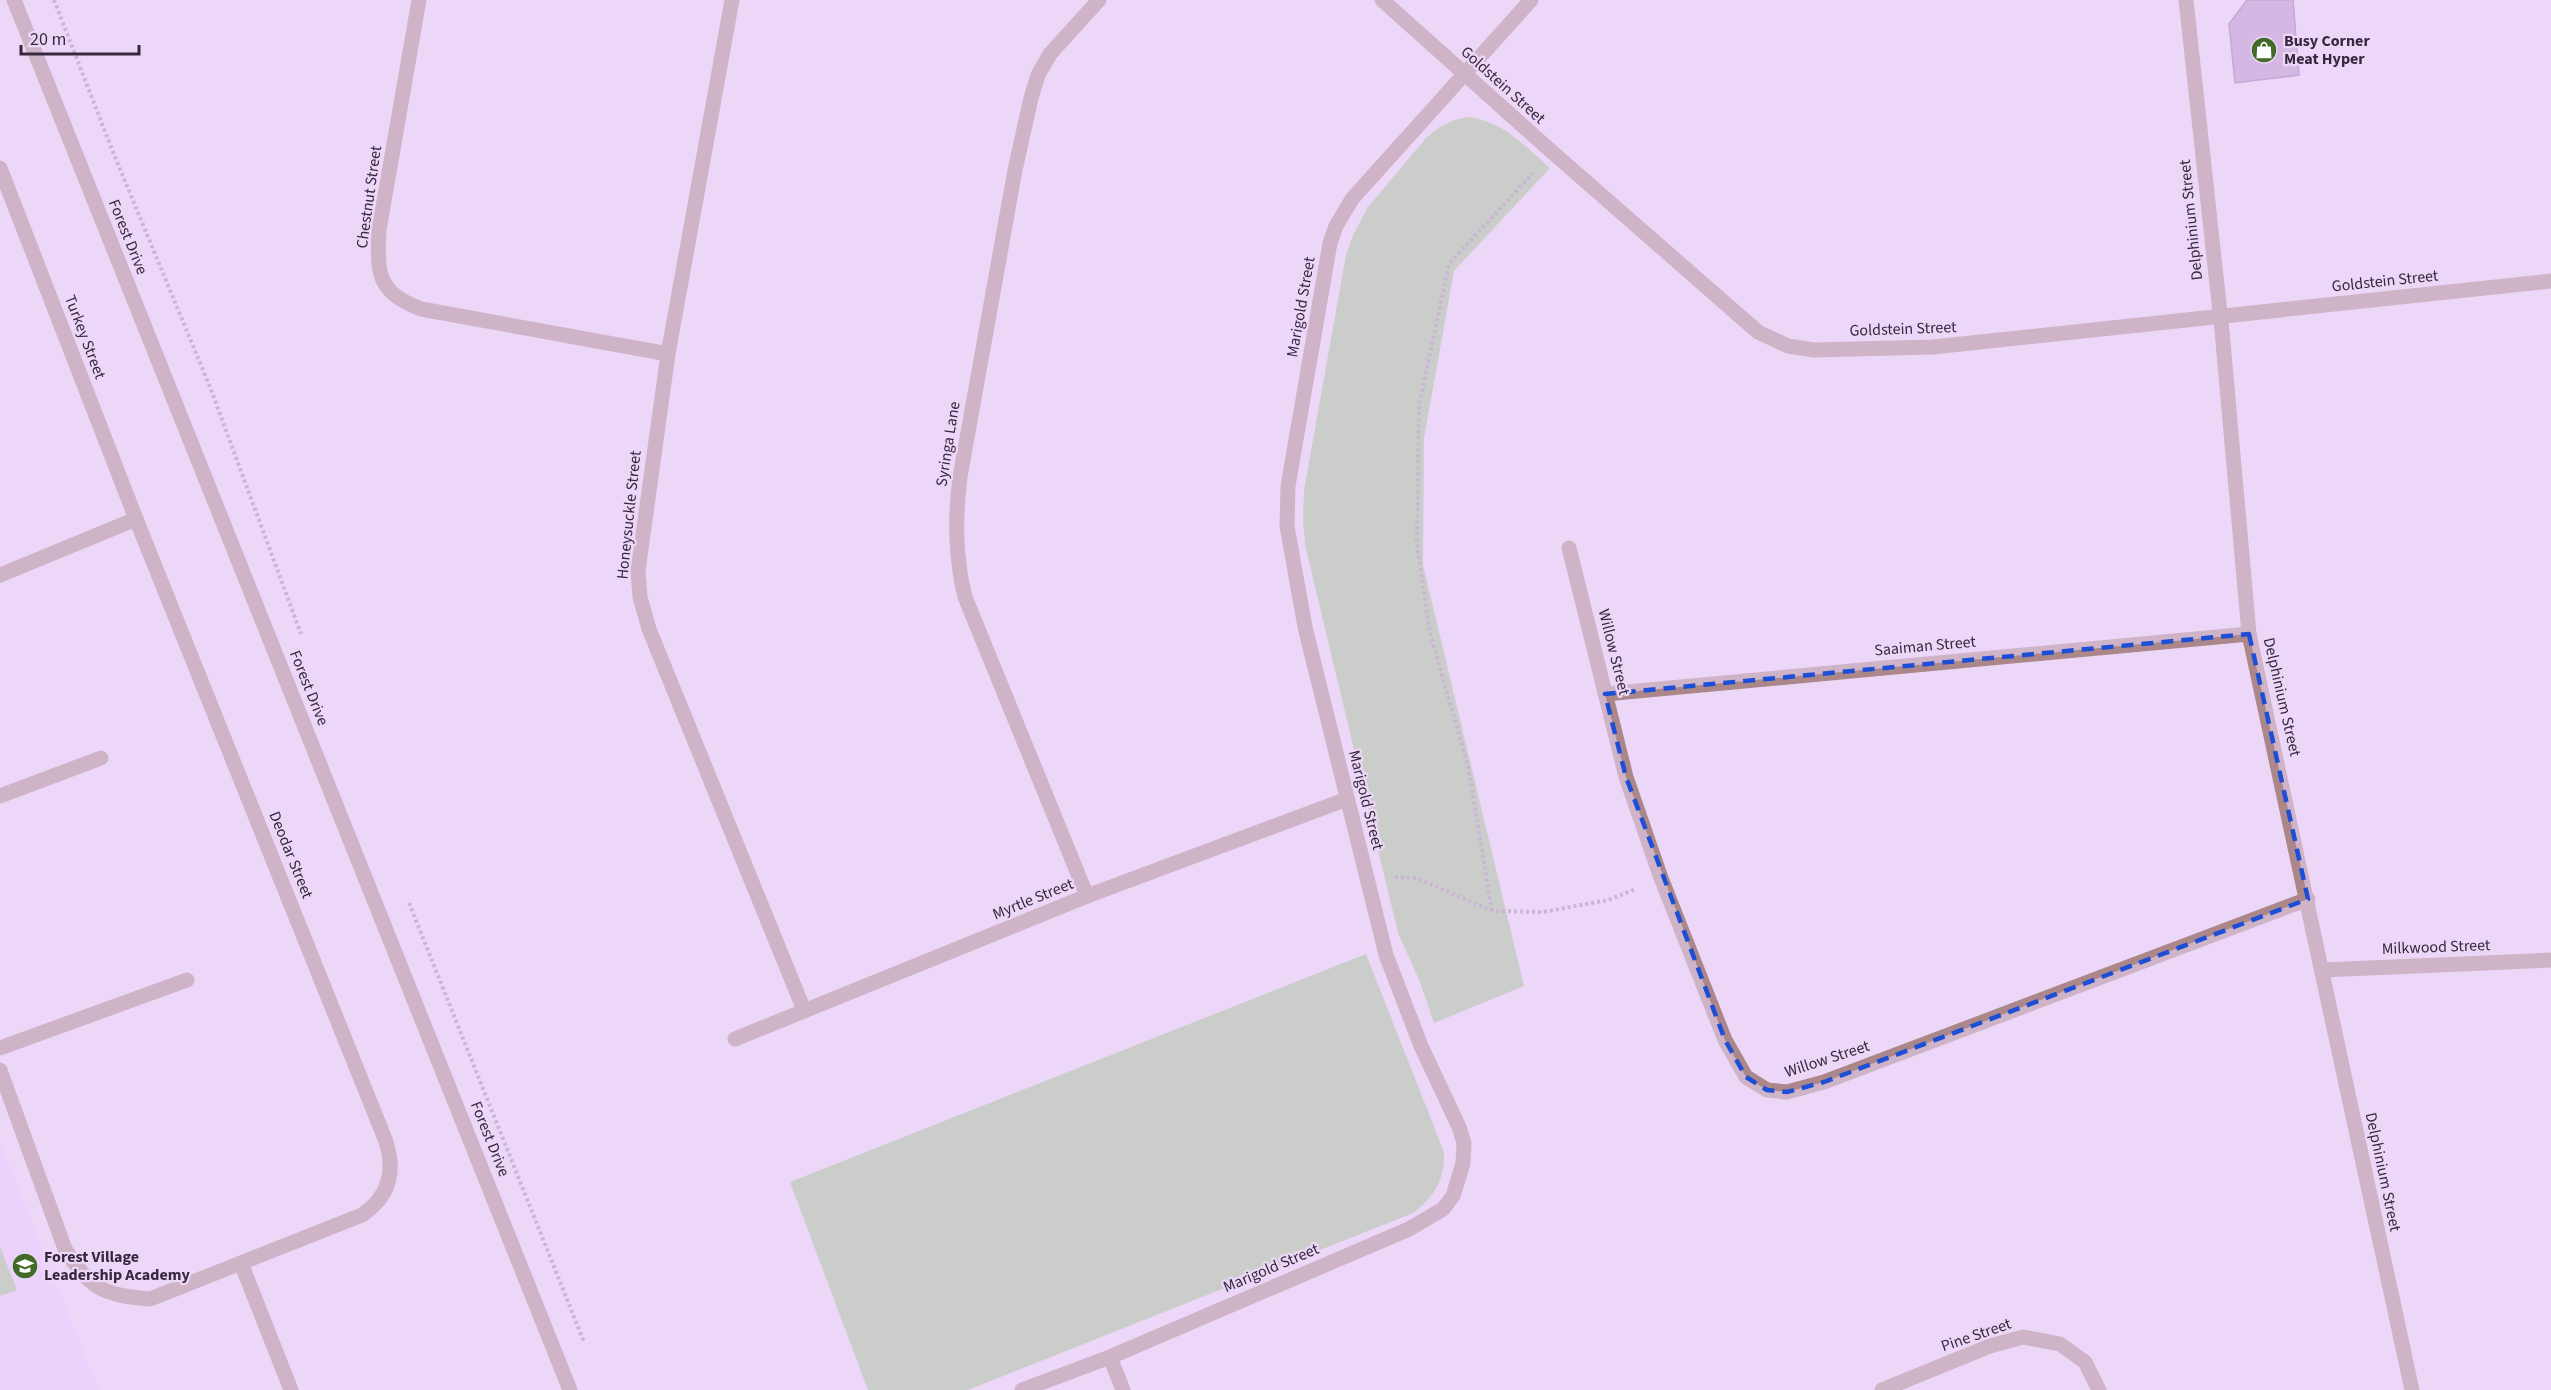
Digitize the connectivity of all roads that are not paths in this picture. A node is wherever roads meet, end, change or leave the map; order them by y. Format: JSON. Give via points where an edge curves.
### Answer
{"nodes":[{"id":1,"x":14,"y":0,"type":"edge"},
{"id":2,"x":418,"y":0,"type":"edge"},
{"id":3,"x":732,"y":0,"type":"edge"},
{"id":4,"x":1099,"y":0,"type":"edge"},
{"id":5,"x":1383,"y":0,"type":"edge"},
{"id":6,"x":1531,"y":0,"type":"edge"},
{"id":7,"x":2186,"y":0,"type":"edge"},
{"id":8,"x":1465,"y":74,"type":"junction"},
{"id":9,"x":0,"y":168,"type":"edge"},
{"id":10,"x":2551,"y":281,"type":"edge"},
{"id":11,"x":2220,"y":318,"type":"junction"},
{"id":12,"x":668,"y":354,"type":"junction"},
{"id":13,"x":136,"y":519,"type":"junction"},
{"id":14,"x":1569,"y":548,"type":"dead end"},
{"id":15,"x":0,"y":574,"type":"edge"},
{"id":16,"x":2249,"y":634,"type":"junction"},
{"id":17,"x":1605,"y":694,"type":"junction"},
{"id":18,"x":101,"y":758,"type":"dead end"},
{"id":19,"x":0,"y":796,"type":"edge"},
{"id":20,"x":1347,"y":799,"type":"junction"},
{"id":21,"x":1087,"y":896,"type":"junction"},
{"id":22,"x":2308,"y":899,"type":"junction"},
{"id":23,"x":2551,"y":960,"type":"edge"},
{"id":24,"x":2323,"y":969,"type":"junction"},
{"id":25,"x":187,"y":980,"type":"dead end"},
{"id":26,"x":804,"y":1010,"type":"junction"},
{"id":27,"x":735,"y":1039,"type":"dead end"},
{"id":28,"x":0,"y":1048,"type":"edge"},
{"id":29,"x":0,"y":1070,"type":"edge"},
{"id":30,"x":241,"y":1263,"type":"junction"},
{"id":31,"x":1110,"y":1357,"type":"junction"},
{"id":32,"x":291,"y":1390,"type":"edge"},
{"id":33,"x":570,"y":1390,"type":"edge"},
{"id":34,"x":1022,"y":1390,"type":"edge"},
{"id":35,"x":1123,"y":1390,"type":"edge"},
{"id":36,"x":1882,"y":1390,"type":"edge"},
{"id":37,"x":2099,"y":1390,"type":"edge"},
{"id":38,"x":2412,"y":1390,"type":"edge"}],
"edges":[{"from":1,"to":33,"type":"street","name":"Forest Drive"},
{"from":2,"to":12,"type":"street","name":"Chestnut Street","via":[[379,230],[378,257],[390,293],[421,309]]},
{"from":3,"to":12,"type":"street","name":"Honeysuckle Street"},
{"from":4,"to":21,"type":"street","name":"Syringa Lane","via":[[1050,54],[1031,98],[1015,170],[955,521],[957,567],[965,597]]},
{"from":5,"to":8,"type":"street","name":"Goldstein Street"},
{"from":6,"to":8,"type":"street","name":"Marigold Street"},
{"from":7,"to":11,"type":"street","name":"Delphinium Street"},
{"from":8,"to":11,"type":"street","name":"Goldstein Street","via":[[1758,332],[1788,346],[1814,350],[1933,347]]},
{"from":8,"to":20,"type":"street","name":"Marigold Street","via":[[1352,199],[1336,226],[1288,486],[1289,551]]},
{"from":9,"to":13,"type":"street","name":"Turkey Street"},
{"from":10,"to":11,"type":"street","name":"Goldstein Street"},
{"from":11,"to":16,"type":"street","name":"Delphinium Street"},
{"from":12,"to":26,"type":"street","name":"Honeysuckle Street","via":[[638,571],[640,597],[649,629]]},
{"from":13,"to":15,"type":"street"},
{"from":13,"to":30,"type":"street","name":"Deodar Street","via":[[391,1155],[388,1185],[373,1207],[362,1215]]},
{"from":14,"to":17,"type":"street","name":"Willow Street"},
{"from":16,"to":17,"type":"street","name":"Saaiman Street"},
{"from":16,"to":22,"type":"street","name":"Delphinium Street"},
{"from":17,"to":22,"type":"street","name":"Willow Street","via":[[1626,777],[1661,878],[1725,1040],[1746,1077],[1767,1090],[1787,1092],[1835,1078]]},
{"from":18,"to":19,"type":"street"},
{"from":20,"to":21,"type":"street","name":"Myrtle Street"},
{"from":20,"to":31,"type":"street","name":"Marigold Street","via":[[1386,955],[1464,1143],[1463,1163],[1453,1196],[1443,1209],[1409,1229]]},
{"from":21,"to":26,"type":"street","name":"Myrtle Street"},
{"from":22,"to":24,"type":"street","name":"Delphinium Street"},
{"from":23,"to":24,"type":"street","name":"Milkwood Street"},
{"from":24,"to":38,"type":"street","name":"Delphinium Street"},
{"from":25,"to":28,"type":"street"},
{"from":26,"to":27,"type":"street","name":"Myrtle Street"},
{"from":29,"to":30,"type":"street","name":"Deodar Street","via":[[65,1249],[79,1272],[98,1289],[122,1297],[150,1299]]},
{"from":30,"to":32,"type":"street"},
{"from":31,"to":34,"type":"street","name":"Marigold Street"},
{"from":31,"to":35,"type":"street"},
{"from":36,"to":37,"type":"street","name":"Pine Street","via":[[1990,1346],[2023,1337],[2060,1344],[2085,1362]]}]}
